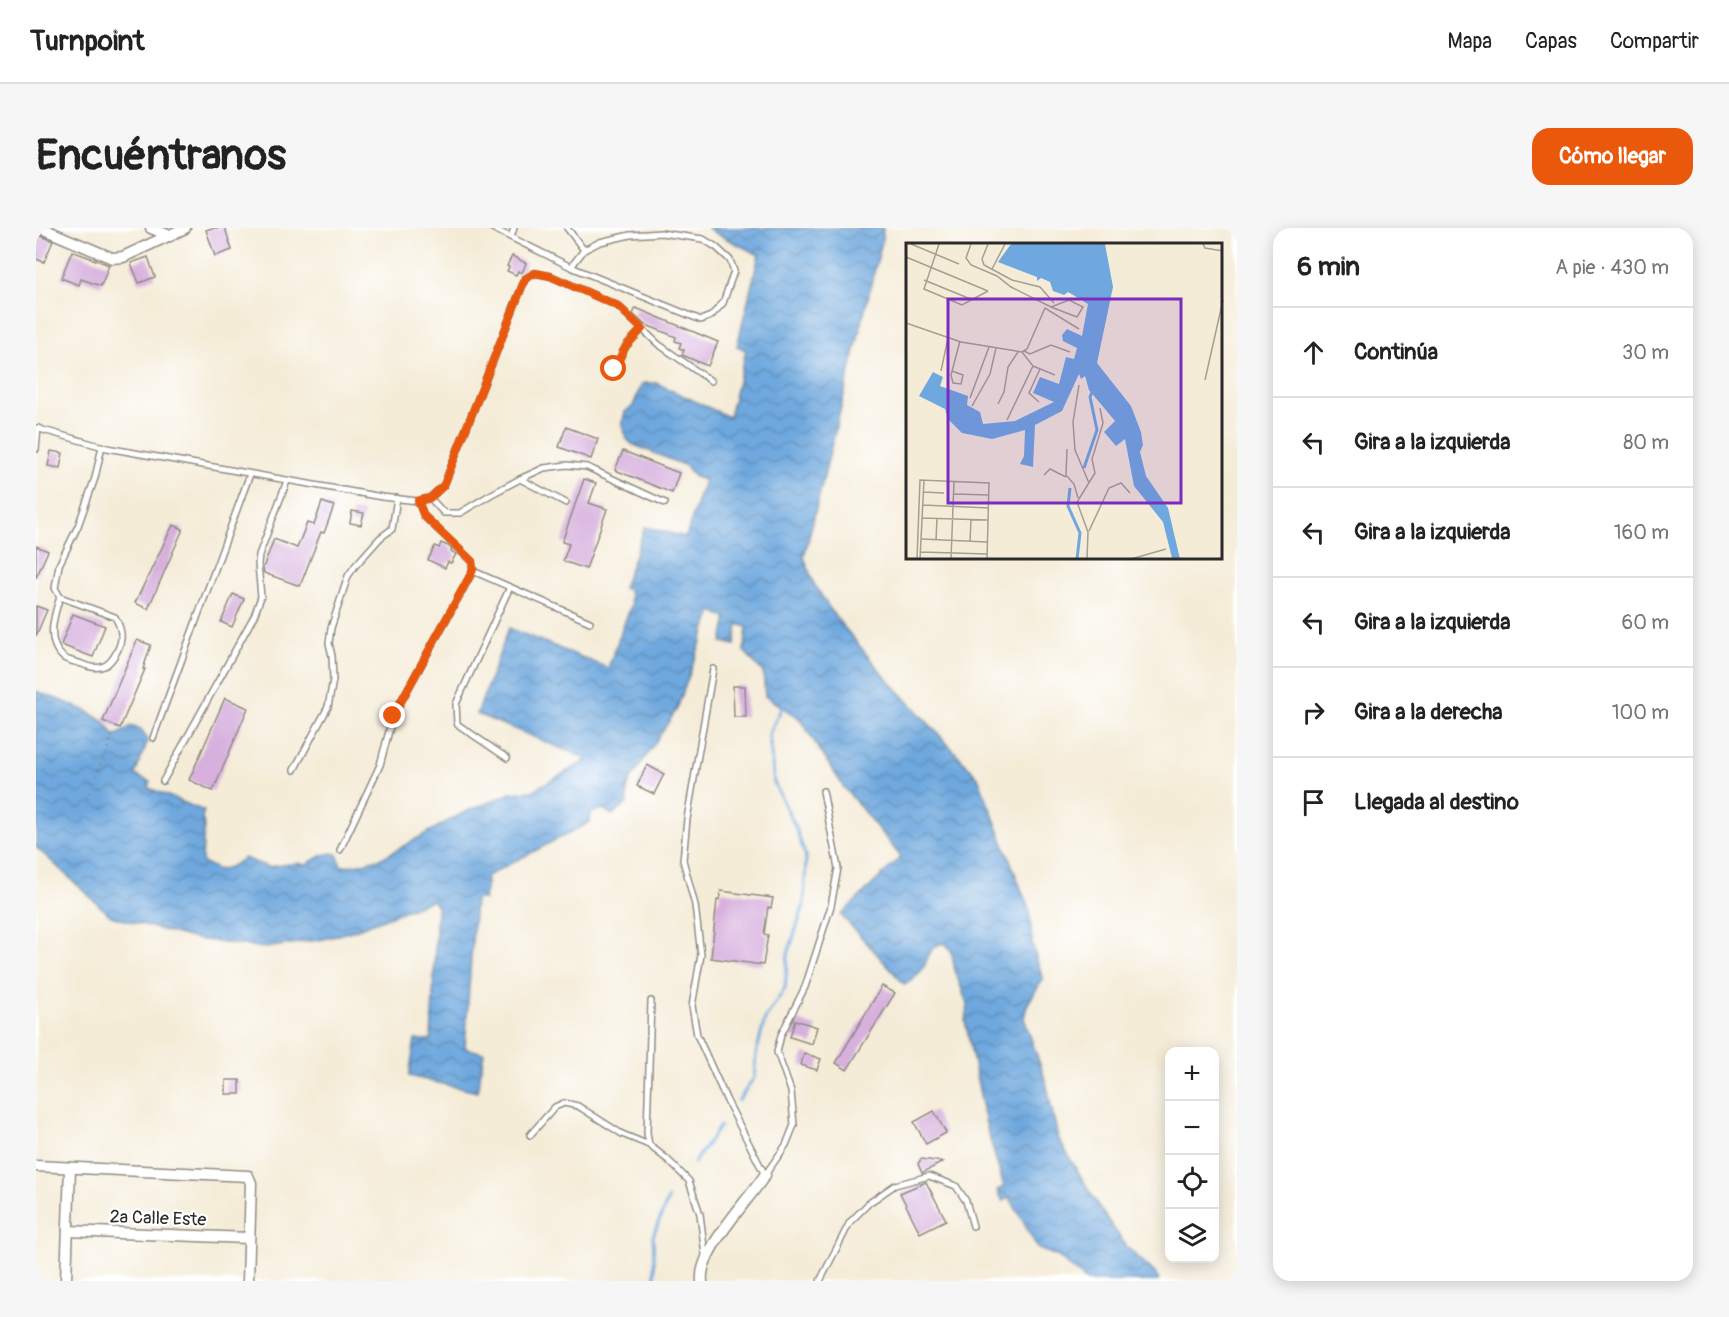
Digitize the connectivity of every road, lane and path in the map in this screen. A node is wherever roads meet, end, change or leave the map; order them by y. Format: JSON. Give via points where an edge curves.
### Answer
{"nodes":[{"id":1,"x":41,"y":228,"type":"edge"},
{"id":2,"x":151,"y":228,"type":"edge"},
{"id":3,"x":184,"y":228,"type":"edge"},
{"id":4,"x":492,"y":228,"type":"edge"},
{"id":5,"x":514,"y":228,"type":"edge"},
{"id":6,"x":567,"y":228,"type":"edge"},
{"id":7,"x":170,"y":236,"type":"junction"},
{"id":8,"x":511,"y":237,"type":"junction"},
{"id":9,"x":584,"y":250,"type":"junction"},
{"id":10,"x":571,"y":267,"type":"junction"},
{"id":11,"x":642,"y":329,"type":"junction"},
{"id":12,"x":614,"y":369,"type":"dead end"},
{"id":13,"x":711,"y":381,"type":"dead end"},
{"id":14,"x":37,"y":428,"type":"edge"},
{"id":15,"x":102,"y":446,"type":"junction"},
{"id":16,"x":36,"y":449,"type":"edge"},
{"id":17,"x":250,"y":474,"type":"junction"},
{"id":18,"x":520,"y":479,"type":"junction"},
{"id":19,"x":287,"y":481,"type":"junction"},
{"id":20,"x":397,"y":498,"type":"junction"},
{"id":21,"x":430,"y":498,"type":"junction"},
{"id":22,"x":418,"y":501,"type":"junction"},
{"id":23,"x":566,"y":503,"type":"dead end"},
{"id":24,"x":665,"y":503,"type":"dead end"},
{"id":25,"x":473,"y":570,"type":"junction"},
{"id":26,"x":510,"y":586,"type":"junction"},
{"id":27,"x":60,"y":597,"type":"junction"},
{"id":28,"x":590,"y":622,"type":"dead end"},
{"id":29,"x":713,"y":669,"type":"dead end"},
{"id":30,"x":113,"y":734,"type":"dead end"},
{"id":31,"x":153,"y":738,"type":"dead end"},
{"id":32,"x":507,"y":758,"type":"dead end"},
{"id":33,"x":294,"y":770,"type":"dead end"},
{"id":34,"x":163,"y":781,"type":"dead end"},
{"id":35,"x":823,"y":791,"type":"dead end"},
{"id":36,"x":85,"y":804,"type":"dead end"},
{"id":37,"x":340,"y":850,"type":"dead end"},
{"id":38,"x":651,"y":1001,"type":"dead end"},
{"id":39,"x":530,"y":1135,"type":"dead end"},
{"id":40,"x":649,"y":1146,"type":"junction"},
{"id":41,"x":36,"y":1166,"type":"edge"},
{"id":42,"x":70,"y":1168,"type":"junction"},
{"id":43,"x":765,"y":1175,"type":"junction"},
{"id":44,"x":973,"y":1226,"type":"dead end"},
{"id":45,"x":68,"y":1231,"type":"junction"},
{"id":46,"x":248,"y":1238,"type":"junction"},
{"id":47,"x":706,"y":1259,"type":"junction"},
{"id":48,"x":66,"y":1281,"type":"edge"},
{"id":49,"x":248,"y":1281,"type":"edge"},
{"id":50,"x":702,"y":1281,"type":"edge"},
{"id":51,"x":820,"y":1281,"type":"edge"}],
"edges":[{"from":1,"to":7,"type":"street","via":[[112,258]]},
{"from":2,"to":7,"type":"street"},
{"from":3,"to":7,"type":"street"},
{"from":4,"to":8,"type":"lane"},
{"from":5,"to":8,"type":"lane"},
{"from":6,"to":9,"type":"lane"},
{"from":8,"to":10,"type":"lane"},
{"from":9,"to":10,"type":"lane"},
{"from":9,"to":10,"type":"lane","via":[[600,242],[661,232],[703,239],[730,260],[734,272],[723,303],[701,320]]},
{"from":11,"to":12,"type":"lane","via":[[626,346]]},
{"from":11,"to":13,"type":"lane"},
{"from":11,"to":21,"type":"lane","via":[[618,306],[550,276],[535,273],[525,279],[444,485]]},
{"from":14,"to":15,"type":"lane"},
{"from":14,"to":16,"type":"lane"},
{"from":15,"to":17,"type":"lane"},
{"from":15,"to":27,"type":"lane","via":[[78,526],[59,565],[55,588]]},
{"from":17,"to":19,"type":"lane"},
{"from":17,"to":31,"type":"lane"},
{"from":18,"to":21,"type":"lane","via":[[460,513],[444,513]]},
{"from":18,"to":23,"type":"lane"},
{"from":18,"to":24,"type":"lane","via":[[544,468],[587,467]]},
{"from":19,"to":20,"type":"lane"},
{"from":19,"to":34,"type":"lane","via":[[259,555],[261,597],[254,616]]},
{"from":20,"to":22,"type":"lane"},
{"from":20,"to":33,"type":"lane","via":[[392,529],[348,576],[331,628],[333,680],[328,707]]},
{"from":21,"to":22,"type":"lane"},
{"from":22,"to":25,"type":"lane","via":[[424,516],[472,561]]},
{"from":25,"to":26,"type":"lane"},
{"from":25,"to":37,"type":"lane","via":[[393,716],[380,765]]},
{"from":26,"to":28,"type":"lane"},
{"from":26,"to":32,"type":"lane","via":[[456,704],[457,724]]},
{"from":27,"to":27,"type":"lane","via":[[115,617],[121,640],[112,660],[104,667],[90,667],[65,659],[60,653],[53,638],[53,619]]},
{"from":29,"to":43,"type":"lane","via":[[683,860],[695,905],[701,955],[692,1006],[698,1035]]},
{"from":30,"to":36,"type":"path"},
{"from":35,"to":43,"type":"lane","via":[[838,868],[831,906],[805,987],[781,1035],[777,1052],[791,1091],[794,1125],[786,1146]]},
{"from":38,"to":40,"type":"lane"},
{"from":39,"to":40,"type":"lane","via":[[564,1102]]},
{"from":40,"to":47,"type":"lane","via":[[689,1181],[700,1214]]},
{"from":41,"to":42,"type":"street"},
{"from":42,"to":45,"type":"street"},
{"from":42,"to":46,"type":"street","via":[[248,1176]]},
{"from":43,"to":47,"type":"street"},
{"from":44,"to":51,"type":"lane","via":[[966,1201],[956,1186],[929,1176],[895,1185],[868,1203],[850,1222]]},
{"from":45,"to":46,"type":"street","name":"2a Calle Este"},
{"from":45,"to":48,"type":"street"},
{"from":46,"to":49,"type":"street"},
{"from":47,"to":50,"type":"street"}]}
